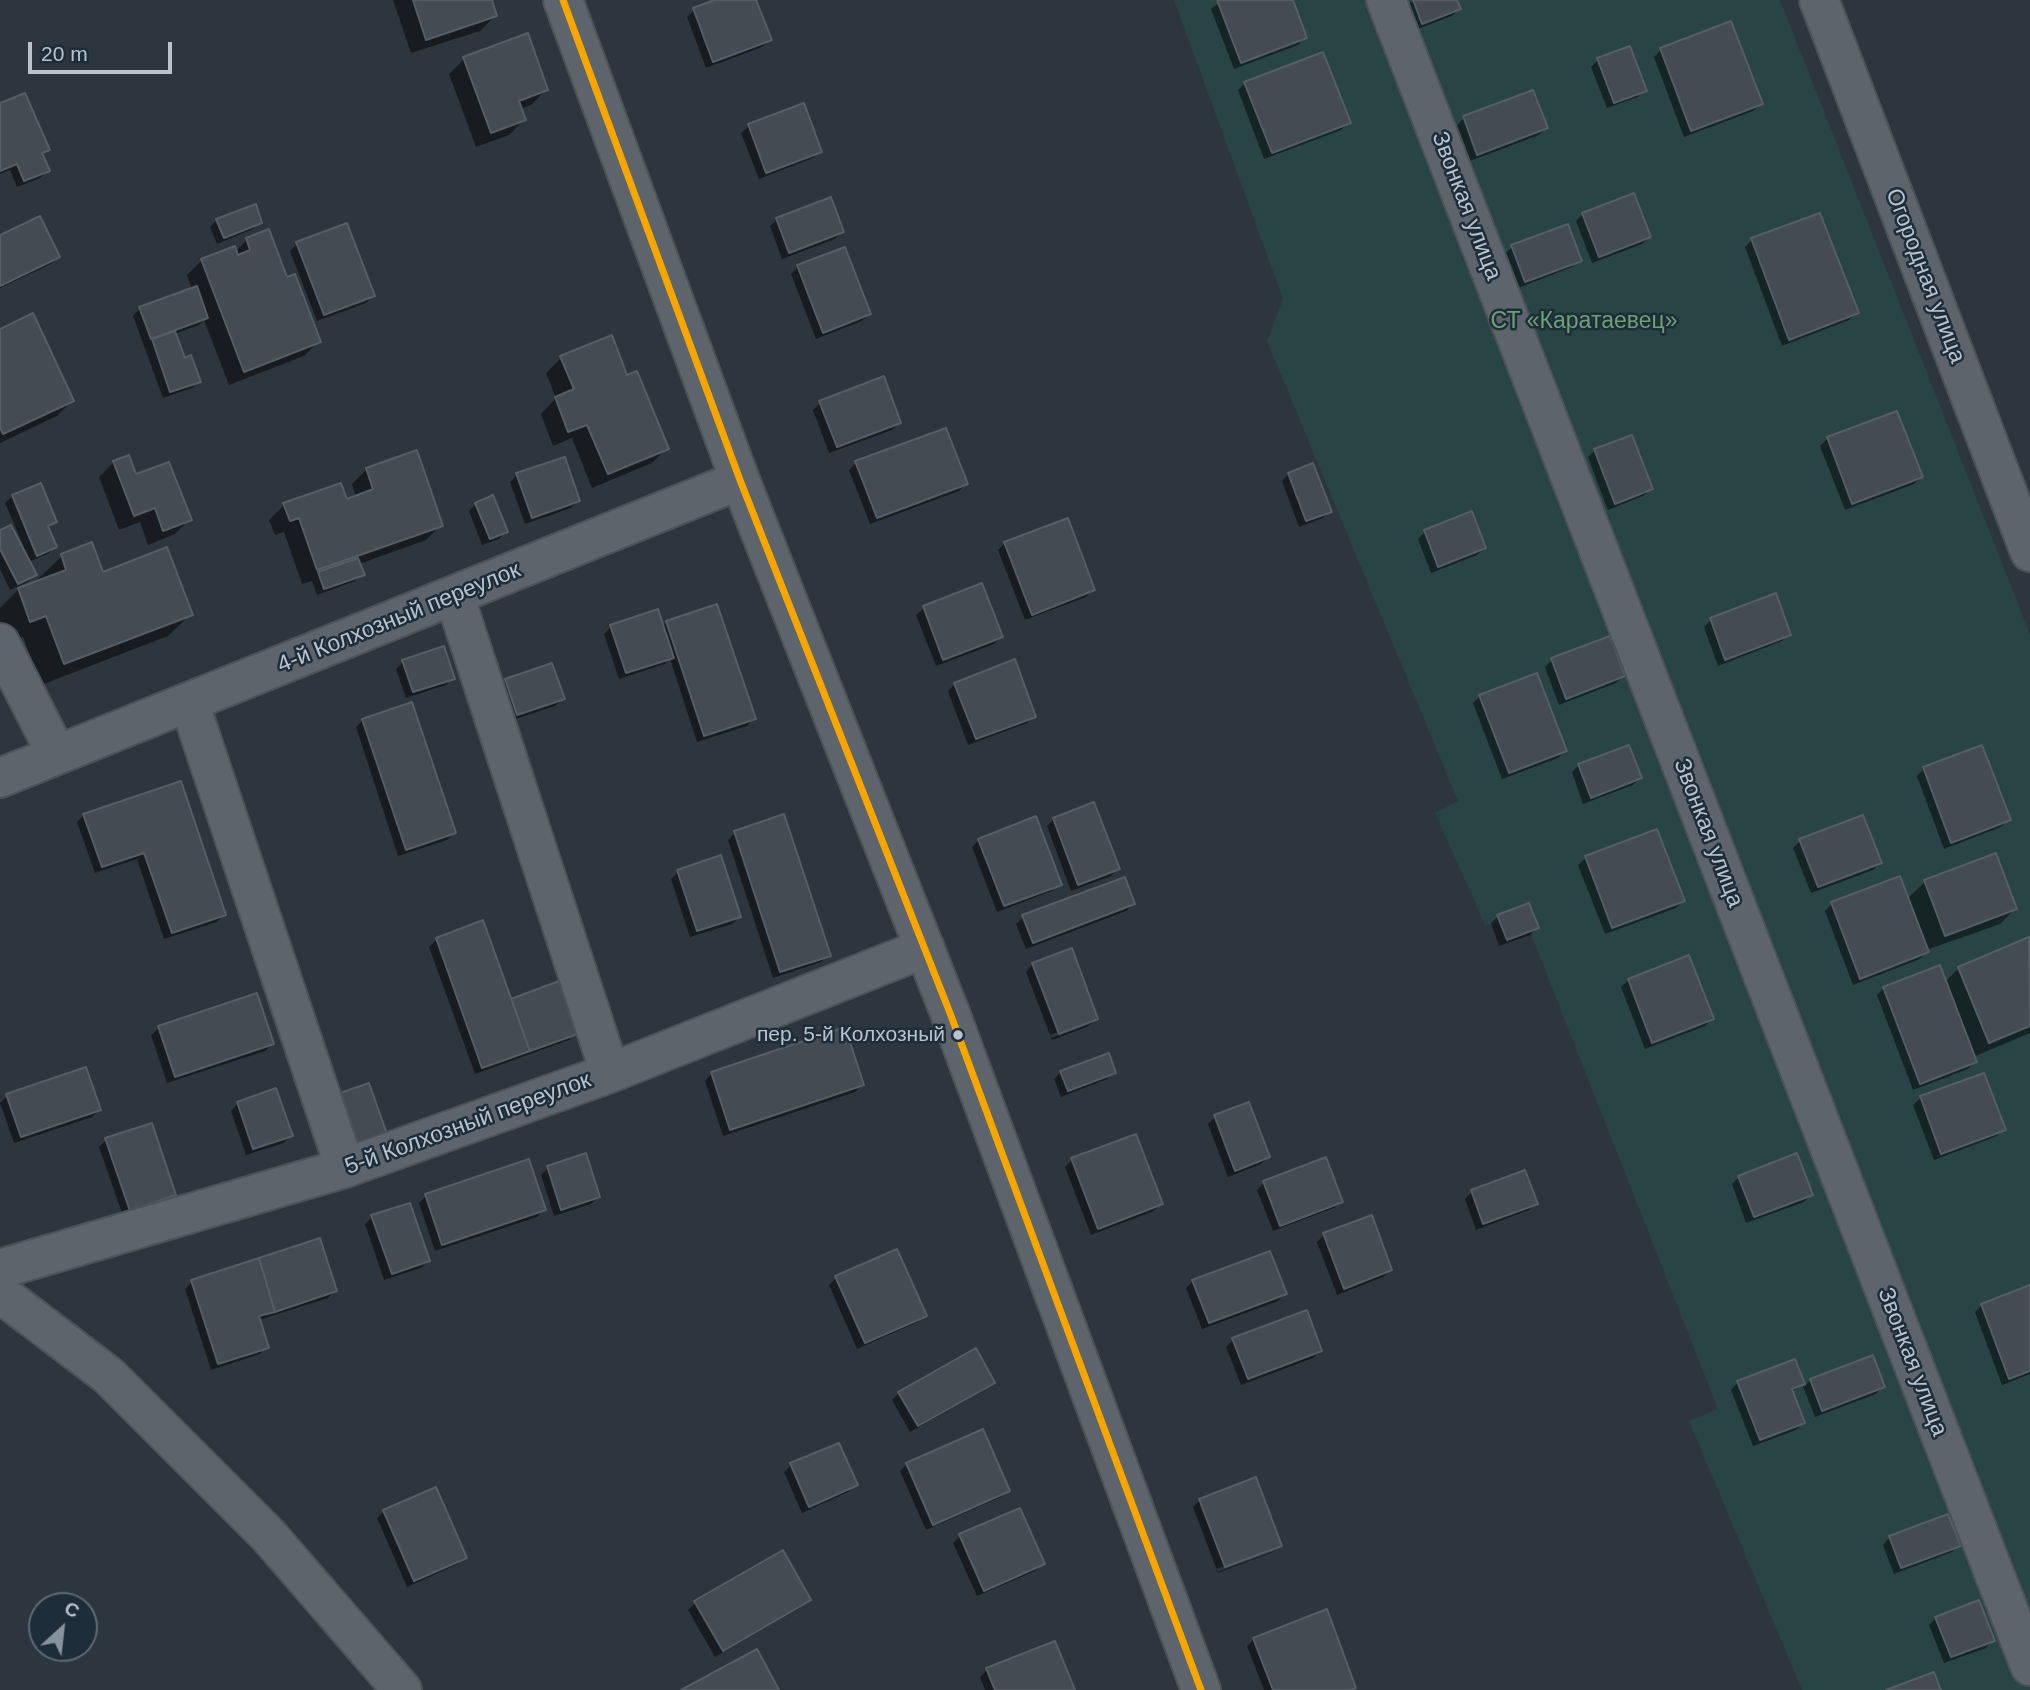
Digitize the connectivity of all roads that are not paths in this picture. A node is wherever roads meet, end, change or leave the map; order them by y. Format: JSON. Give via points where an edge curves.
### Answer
{"nodes":[{"id":1,"x":563,"y":0,"type":"edge"},
{"id":2,"x":1386,"y":0,"type":"edge"},
{"id":3,"x":1819,"y":0,"type":"edge"},
{"id":4,"x":740,"y":480,"type":"junction"},
{"id":5,"x":2030,"y":552,"type":"edge"},
{"id":6,"x":454,"y":596,"type":"junction"},
{"id":7,"x":0,"y":643,"type":"edge"},
{"id":8,"x":189,"y":702,"type":"junction"},
{"id":9,"x":57,"y":755,"type":"junction"},
{"id":10,"x":0,"y":778,"type":"edge"},
{"id":11,"x":925,"y":948,"type":"junction"},
{"id":12,"x":610,"y":1073,"type":"junction"},
{"id":13,"x":345,"y":1168,"type":"junction"},
{"id":14,"x":0,"y":1269,"type":"edge"},
{"id":15,"x":0,"y":1293,"type":"edge"},
{"id":16,"x":2030,"y":1666,"type":"edge"},
{"id":17,"x":402,"y":1690,"type":"edge"},
{"id":18,"x":1201,"y":1690,"type":"edge"}],
"edges":[{"from":1,"to":4,"type":"street"},
{"from":2,"to":16,"type":"street","name":"Звонкая улица"},
{"from":3,"to":5,"type":"street","name":"Огородная улица"},
{"from":4,"to":6,"type":"street","name":"4-й Колхозный переулок"},
{"from":4,"to":11,"type":"street"},
{"from":6,"to":8,"type":"street","name":"4-й Колхозный переулок"},
{"from":6,"to":12,"type":"street"},
{"from":7,"to":9,"type":"street"},
{"from":8,"to":9,"type":"street","name":"4-й Колхозный переулок"},
{"from":8,"to":13,"type":"street"},
{"from":9,"to":10,"type":"street","name":"4-й Колхозный переулок"},
{"from":11,"to":12,"type":"street","name":"5-й Колхозный переулок"},
{"from":11,"to":18,"type":"street"},
{"from":12,"to":13,"type":"street","name":"5-й Колхозный переулок"},
{"from":13,"to":14,"type":"street","name":"5-й Колхозный переулок"},
{"from":15,"to":17,"type":"street","via":[[108,1376],[268,1535]]}]}
